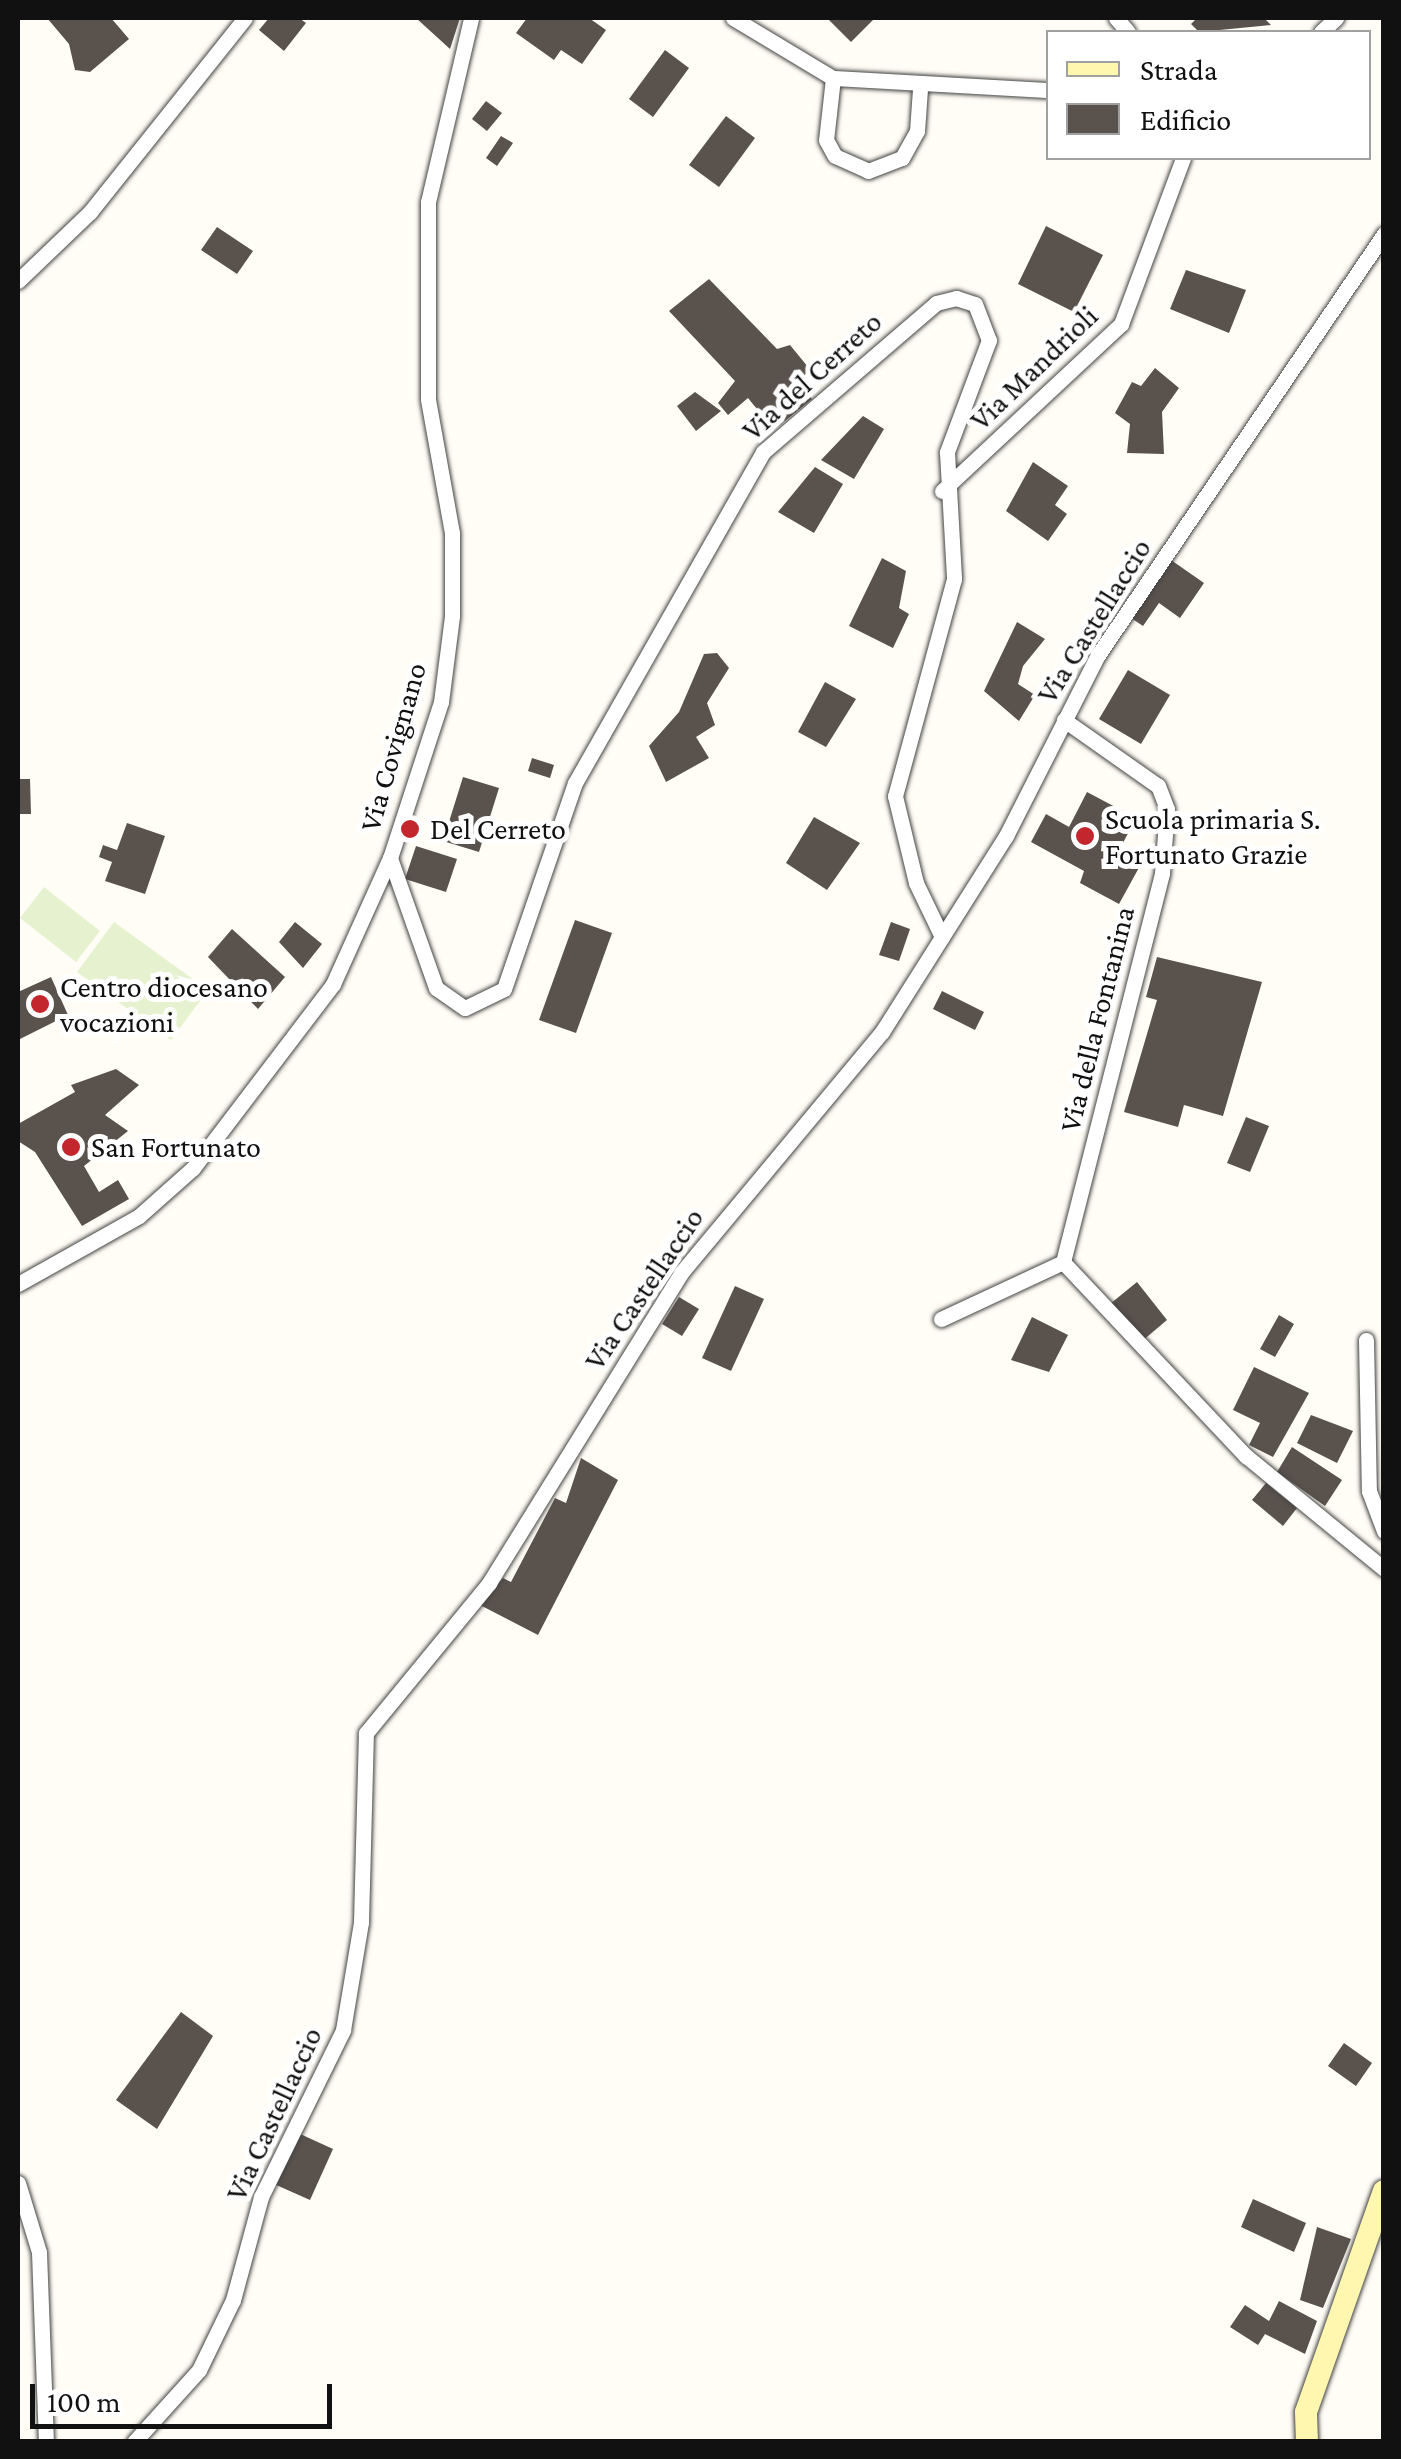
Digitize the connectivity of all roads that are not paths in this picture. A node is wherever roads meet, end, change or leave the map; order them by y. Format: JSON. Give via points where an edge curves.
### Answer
{"nodes":[{"id":1,"x":246,"y":18,"type":"edge"},
{"id":2,"x":470,"y":18,"type":"edge"},
{"id":3,"x":733,"y":18,"type":"edge"},
{"id":4,"x":833,"y":78,"type":"junction"},
{"id":5,"x":920,"y":89,"type":"junction"},
{"id":6,"x":1046,"y":90,"type":"edge"},
{"id":7,"x":1182,"y":160,"type":"edge"},
{"id":8,"x":1384,"y":234,"type":"edge"},
{"id":9,"x":18,"y":281,"type":"edge"},
{"id":10,"x":942,"y":492,"type":"junction"},
{"id":11,"x":1064,"y":720,"type":"junction"},
{"id":12,"x":390,"y":858,"type":"junction"},
{"id":13,"x":942,"y":937,"type":"junction"},
{"id":14,"x":1063,"y":1262,"type":"junction"},
{"id":15,"x":18,"y":1284,"type":"edge"},
{"id":16,"x":941,"y":1319,"type":"dead end"},
{"id":17,"x":1366,"y":1340,"type":"dead end"},
{"id":18,"x":1384,"y":1531,"type":"edge"},
{"id":19,"x":1384,"y":1569,"type":"edge"},
{"id":20,"x":18,"y":2183,"type":"edge"},
{"id":21,"x":1384,"y":2191,"type":"edge"},
{"id":22,"x":46,"y":2442,"type":"edge"},
{"id":23,"x":134,"y":2442,"type":"edge"},
{"id":24,"x":1307,"y":2442,"type":"edge"}],
"edges":[{"from":1,"to":9,"type":"street","via":[[115,184]]},
{"from":2,"to":12,"type":"street","name":"Via Covignano","via":[[428,202],[428,399],[452,533],[452,616],[441,702]]},
{"from":3,"to":4,"type":"street"},
{"from":4,"to":5,"type":"street"},
{"from":4,"to":5,"type":"street","via":[[826,140],[835,156],[868,171],[902,158],[917,131]]},
{"from":5,"to":6,"type":"street"},
{"from":7,"to":10,"type":"street","name":"Via Mandrioli","via":[[1121,324]]},
{"from":8,"to":11,"type":"street","name":"Via Castellaccio","via":[[1145,584]]},
{"from":10,"to":12,"type":"street","name":"Via del Cerreto","via":[[989,340],[975,304],[956,298],[936,303],[763,452],[575,784],[504,989],[465,1008],[436,988]]},
{"from":10,"to":13,"type":"street","name":"Via del Cerreto","via":[[954,578],[894,796],[916,883]]},
{"from":11,"to":13,"type":"street","name":"Via Castellaccio"},
{"from":11,"to":14,"type":"street","name":"Via della Fontanina","via":[[1144,768],[1167,809],[1162,874]]},
{"from":12,"to":15,"type":"street","name":"Via Covignano","via":[[333,984],[194,1168],[139,1216]]},
{"from":13,"to":23,"type":"street","name":"Via Castellaccio","via":[[810,1128],[681,1273],[490,1583],[366,1733],[361,1922],[343,2030],[262,2197],[233,2300],[198,2370]]},
{"from":14,"to":16,"type":"street"},
{"from":14,"to":19,"type":"street","via":[[1246,1456]]},
{"from":17,"to":18,"type":"street","via":[[1369,1491]]},
{"from":20,"to":22,"type":"street","via":[[39,2252]]},
{"from":21,"to":24,"type":"street","via":[[1306,2412]]}]}
